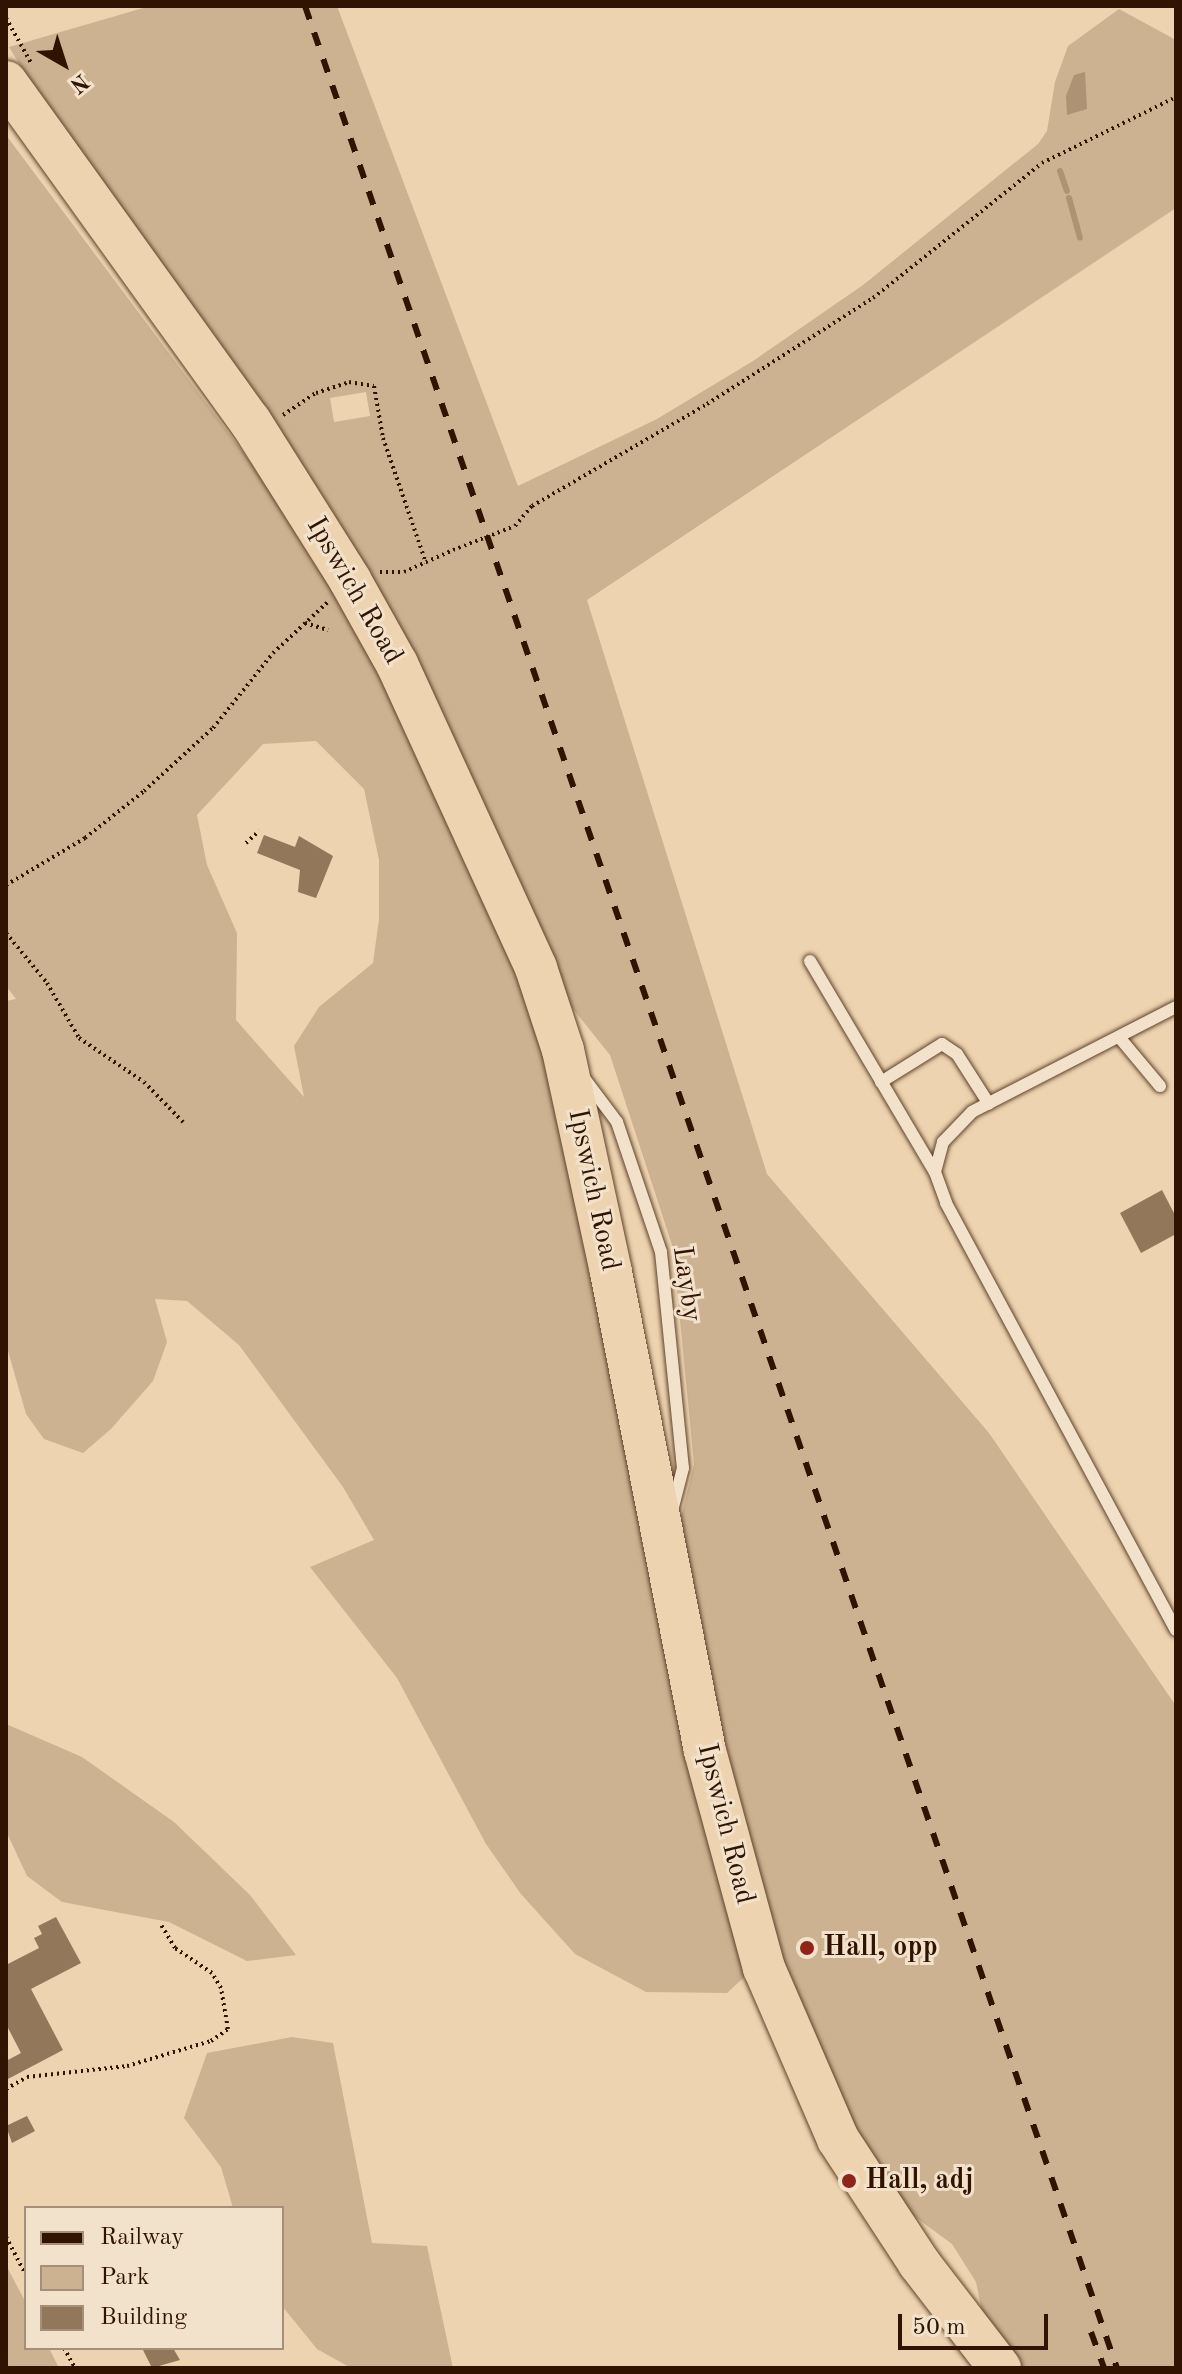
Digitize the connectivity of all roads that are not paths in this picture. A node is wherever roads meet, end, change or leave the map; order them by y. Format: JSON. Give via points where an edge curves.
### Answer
{"nodes":[{"id":1,"x":21,"y":78,"type":"edge"},
{"id":2,"x":810,"y":961,"type":"dead end"},
{"id":3,"x":1176,"y":1007,"type":"edge"},
{"id":4,"x":1119,"y":1037,"type":"junction"},
{"id":5,"x":881,"y":1082,"type":"junction"},
{"id":6,"x":1160,"y":1086,"type":"dead end"},
{"id":7,"x":989,"y":1104,"type":"junction"},
{"id":8,"x":935,"y":1172,"type":"junction"},
{"id":9,"x":1176,"y":1630,"type":"edge"},
{"id":10,"x":1000,"y":2368,"type":"edge"}],
"edges":[{"from":1,"to":10,"type":"highway","name":"Ipswich Road","via":[[250,421],[475,831],[536,968],[563,1050],[724,1834],[764,1968],[838,2139],[954,2312]]},
{"from":2,"to":5,"type":"lane"},
{"from":3,"to":4,"type":"lane"},
{"from":4,"to":6,"type":"lane"},
{"from":4,"to":7,"type":"lane"},
{"from":5,"to":7,"type":"lane","via":[[942,1044],[957,1054]]},
{"from":5,"to":8,"type":"lane"},
{"from":7,"to":8,"type":"lane","via":[[958,1124],[943,1142]]},
{"from":8,"to":9,"type":"lane","via":[[946,1203]]}]}
